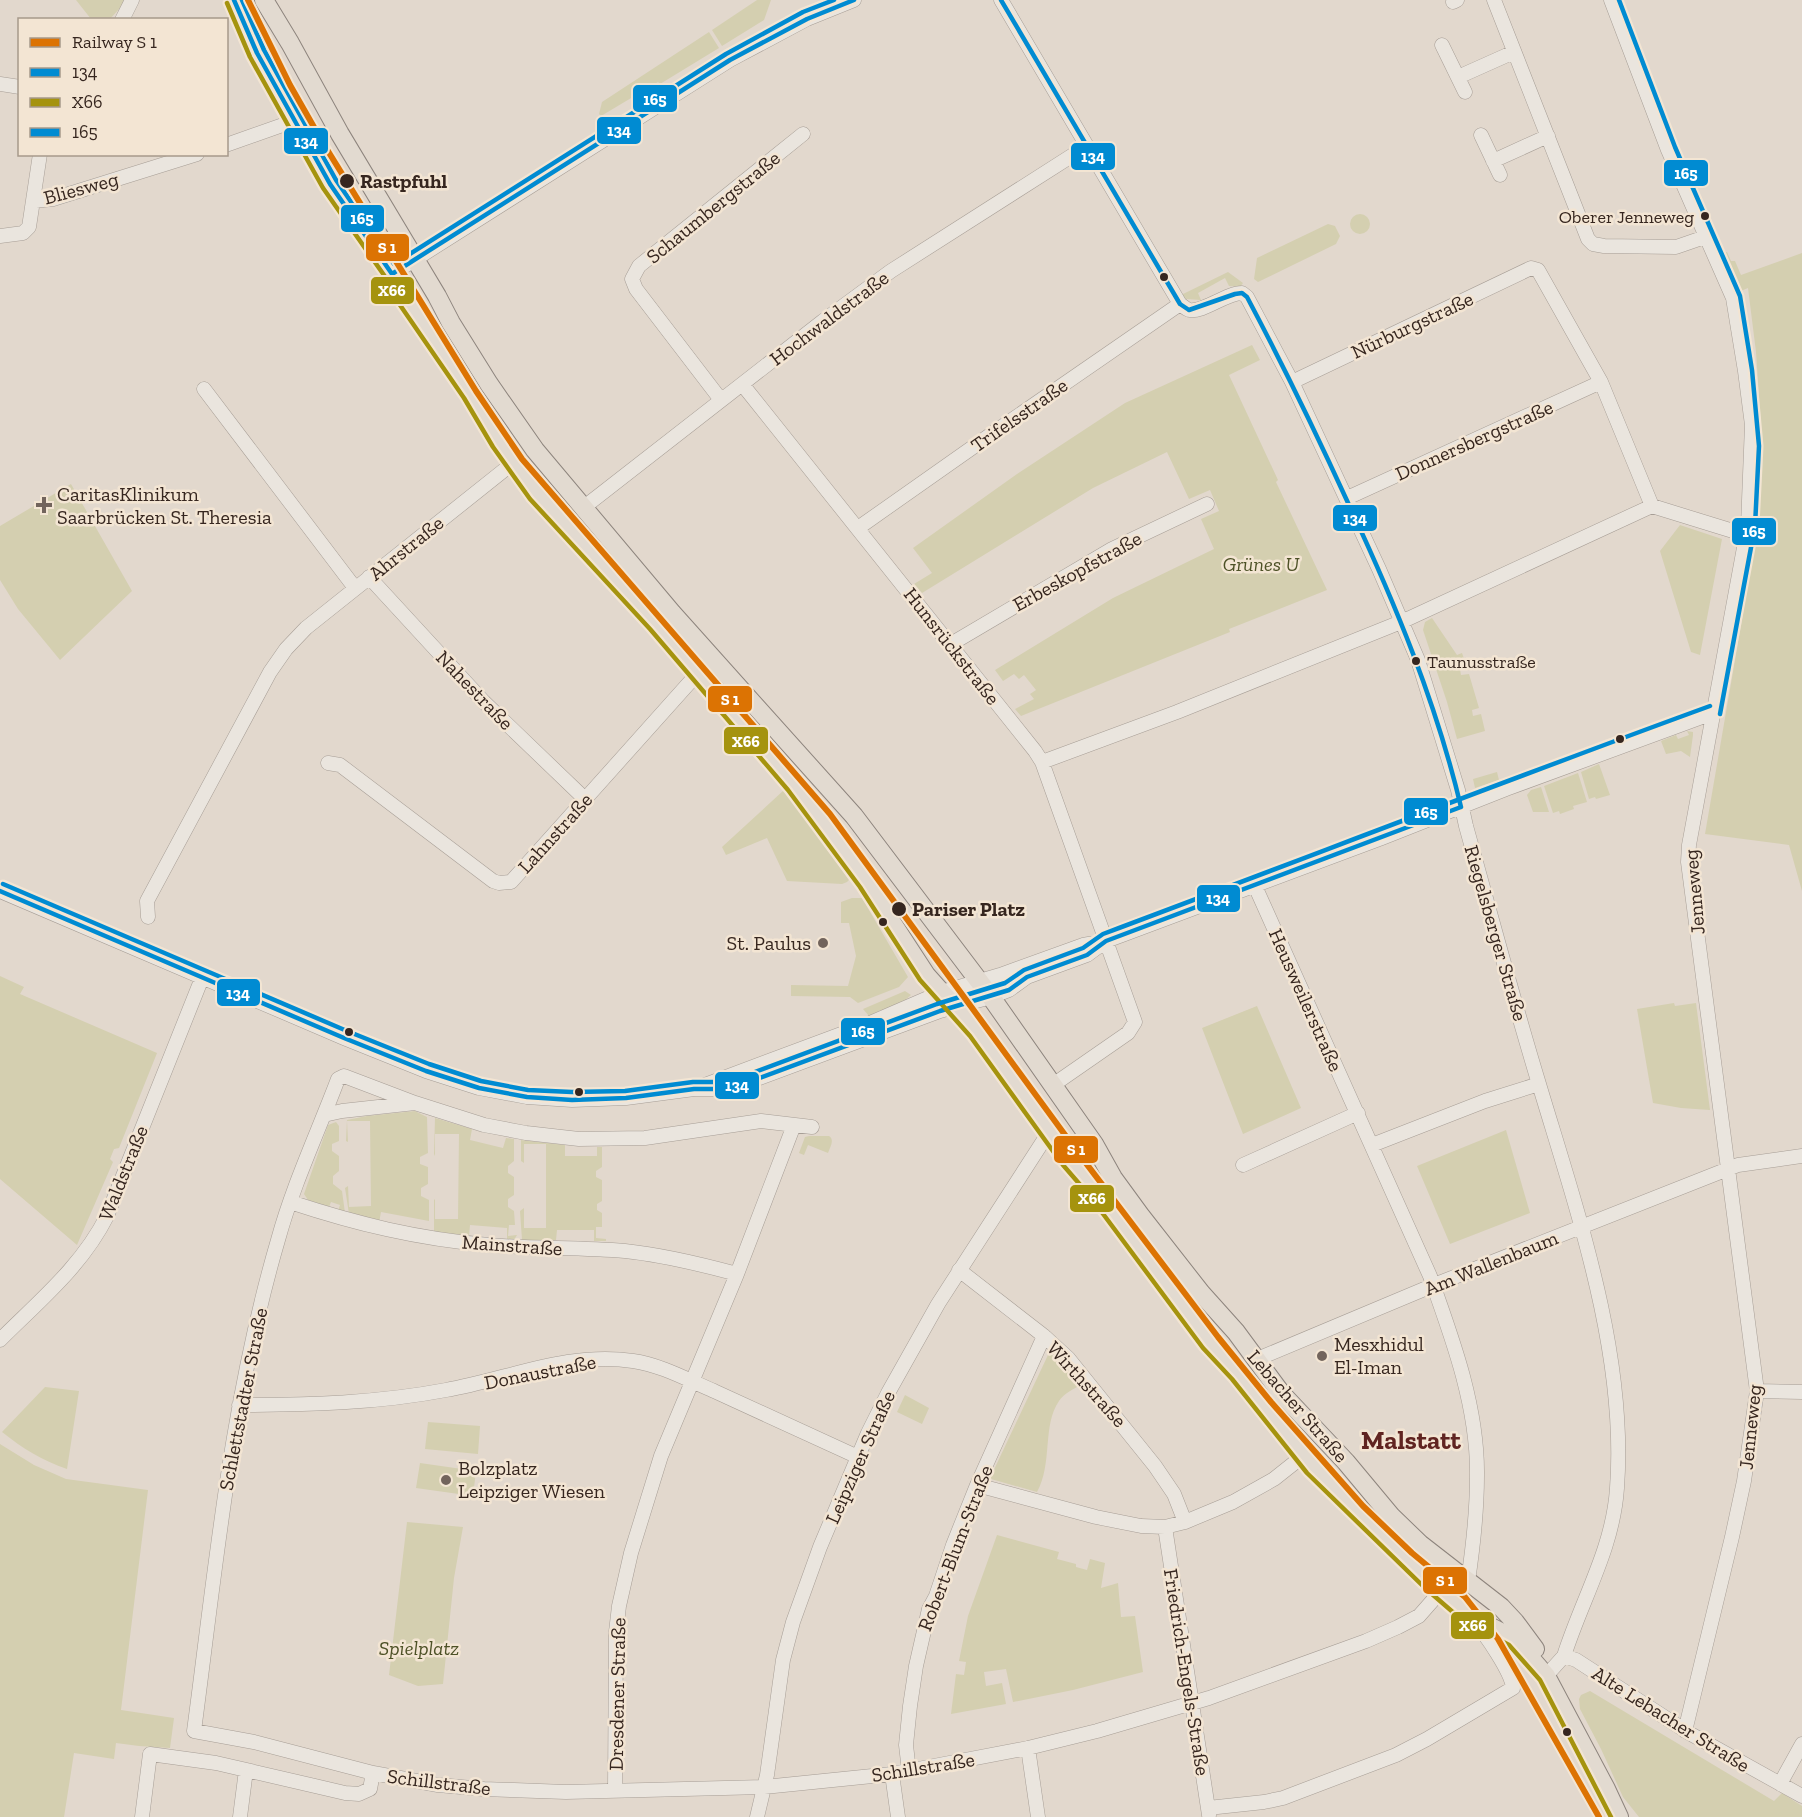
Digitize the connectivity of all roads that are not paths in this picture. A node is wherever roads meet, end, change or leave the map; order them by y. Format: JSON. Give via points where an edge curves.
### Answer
{"nodes":[{"id":1,"x":132,"y":0,"type":"edge"},
{"id":2,"x":234,"y":0,"type":"edge"},
{"id":3,"x":264,"y":0,"type":"edge"},
{"id":4,"x":854,"y":0,"type":"edge"},
{"id":5,"x":1001,"y":0,"type":"edge"},
{"id":6,"x":1494,"y":0,"type":"edge"},
{"id":7,"x":1611,"y":0,"type":"edge"},
{"id":8,"x":123,"y":18,"type":"edge"},
{"id":9,"x":1442,"y":45,"type":"dead end"},
{"id":10,"x":1514,"y":52,"type":"junction"},
{"id":11,"x":1458,"y":77,"type":"junction"},
{"id":12,"x":0,"y":84,"type":"edge"},
{"id":13,"x":18,"y":87,"type":"edge"},
{"id":14,"x":1465,"y":92,"type":"dead end"},
{"id":15,"x":294,"y":121,"type":"junction"},
{"id":16,"x":803,"y":134,"type":"dead end"},
{"id":17,"x":1481,"y":135,"type":"dead end"},
{"id":18,"x":1548,"y":136,"type":"junction"},
{"id":19,"x":228,"y":144,"type":"edge"},
{"id":20,"x":1087,"y":146,"type":"junction"},
{"id":21,"x":40,"y":156,"type":"edge"},
{"id":22,"x":191,"y":156,"type":"edge"},
{"id":23,"x":1493,"y":161,"type":"junction"},
{"id":24,"x":1500,"y":176,"type":"dead end"},
{"id":25,"x":33,"y":201,"type":"junction"},
{"id":26,"x":0,"y":236,"type":"edge"},
{"id":27,"x":1705,"y":237,"type":"junction"},
{"id":28,"x":415,"y":260,"type":"junction"},
{"id":29,"x":392,"y":274,"type":"junction"},
{"id":30,"x":1185,"y":307,"type":"junction"},
{"id":31,"x":1292,"y":382,"type":"junction"},
{"id":32,"x":1601,"y":382,"type":"junction"},
{"id":33,"x":742,"y":384,"type":"junction"},
{"id":34,"x":204,"y":389,"type":"dead end"},
{"id":35,"x":721,"y":400,"type":"junction"},
{"id":36,"x":513,"y":463,"type":"junction"},
{"id":37,"x":1347,"y":498,"type":"junction"},
{"id":38,"x":1207,"y":504,"type":"dead end"},
{"id":39,"x":1652,"y":506,"type":"junction"},
{"id":40,"x":583,"y":507,"type":"junction"},
{"id":41,"x":858,"y":528,"type":"junction"},
{"id":42,"x":1746,"y":535,"type":"junction"},
{"id":43,"x":369,"y":577,"type":"junction"},
{"id":44,"x":355,"y":588,"type":"junction"},
{"id":45,"x":1401,"y":622,"type":"junction"},
{"id":46,"x":951,"y":644,"type":"junction"},
{"id":47,"x":698,"y":673,"type":"junction"},
{"id":48,"x":1713,"y":714,"type":"junction"},
{"id":49,"x":1042,"y":762,"type":"junction"},
{"id":50,"x":328,"y":763,"type":"dead end"},
{"id":51,"x":795,"y":785,"type":"junction"},
{"id":52,"x":585,"y":800,"type":"junction"},
{"id":53,"x":842,"y":802,"type":"junction"},
{"id":54,"x":1461,"y":807,"type":"junction"},
{"id":55,"x":1255,"y":886,"type":"junction"},
{"id":56,"x":0,"y":891,"type":"edge"},
{"id":57,"x":148,"y":917,"type":"dead end"},
{"id":58,"x":1106,"y":941,"type":"junction"},
{"id":59,"x":202,"y":978,"type":"junction"},
{"id":60,"x":978,"y":981,"type":"junction"},
{"id":61,"x":942,"y":992,"type":"junction"},
{"id":62,"x":991,"y":997,"type":"junction"},
{"id":63,"x":956,"y":1006,"type":"junction"},
{"id":64,"x":1539,"y":1084,"type":"junction"},
{"id":65,"x":1053,"y":1085,"type":"junction"},
{"id":66,"x":694,"y":1089,"type":"junction"},
{"id":67,"x":415,"y":1103,"type":"junction"},
{"id":68,"x":1066,"y":1104,"type":"junction"},
{"id":69,"x":1358,"y":1113,"type":"junction"},
{"id":70,"x":324,"y":1115,"type":"junction"},
{"id":71,"x":794,"y":1125,"type":"junction"},
{"id":72,"x":812,"y":1127,"type":"dead end"},
{"id":73,"x":1049,"y":1132,"type":"junction"},
{"id":74,"x":1372,"y":1145,"type":"junction"},
{"id":75,"x":1802,"y":1156,"type":"edge"},
{"id":76,"x":1243,"y":1165,"type":"dead end"},
{"id":77,"x":1728,"y":1170,"type":"junction"},
{"id":78,"x":290,"y":1202,"type":"junction"},
{"id":79,"x":1582,"y":1227,"type":"junction"},
{"id":80,"x":959,"y":1270,"type":"junction"},
{"id":81,"x":736,"y":1274,"type":"junction"},
{"id":82,"x":1434,"y":1285,"type":"junction"},
{"id":83,"x":1044,"y":1335,"type":"junction"},
{"id":84,"x":0,"y":1340,"type":"edge"},
{"id":85,"x":1255,"y":1360,"type":"junction"},
{"id":86,"x":692,"y":1382,"type":"junction"},
{"id":87,"x":1757,"y":1391,"type":"junction"},
{"id":88,"x":1802,"y":1392,"type":"edge"},
{"id":89,"x":239,"y":1405,"type":"junction"},
{"id":90,"x":1304,"y":1456,"type":"junction"},
{"id":91,"x":858,"y":1458,"type":"junction"},
{"id":92,"x":977,"y":1485,"type":"junction"},
{"id":93,"x":1185,"y":1522,"type":"junction"},
{"id":94,"x":1165,"y":1527,"type":"junction"},
{"id":95,"x":1468,"y":1581,"type":"junction"},
{"id":96,"x":1441,"y":1591,"type":"junction"},
{"id":97,"x":1466,"y":1614,"type":"junction"},
{"id":98,"x":1564,"y":1656,"type":"junction"},
{"id":99,"x":1546,"y":1676,"type":"junction"},
{"id":100,"x":1193,"y":1702,"type":"junction"},
{"id":101,"x":194,"y":1731,"type":"joint"},
{"id":102,"x":1685,"y":1731,"type":"junction"},
{"id":103,"x":1802,"y":1744,"type":"edge"},
{"id":104,"x":1028,"y":1748,"type":"junction"},
{"id":105,"x":246,"y":1770,"type":"junction"},
{"id":106,"x":909,"y":1771,"type":"junction"},
{"id":107,"x":373,"y":1773,"type":"junction"},
{"id":108,"x":892,"y":1774,"type":"junction"},
{"id":109,"x":1780,"y":1784,"type":"junction"},
{"id":110,"x":764,"y":1786,"type":"junction"},
{"id":111,"x":1606,"y":1789,"type":"junction"},
{"id":112,"x":615,"y":1791,"type":"junction"},
{"id":113,"x":1802,"y":1796,"type":"edge"},
{"id":114,"x":1208,"y":1812,"type":"edge"},
{"id":115,"x":142,"y":1817,"type":"edge"},
{"id":116,"x":240,"y":1817,"type":"edge"},
{"id":117,"x":757,"y":1817,"type":"edge"},
{"id":118,"x":898,"y":1817,"type":"edge"},
{"id":119,"x":1038,"y":1817,"type":"edge"},
{"id":120,"x":1619,"y":1817,"type":"edge"},
{"id":121,"x":1628,"y":1817,"type":"edge"}],
"edges":[{"from":1,"to":8,"type":"street"},
{"from":2,"to":15,"type":"main road"},
{"from":3,"to":28,"type":"main road"},
{"from":4,"to":28,"type":"street","via":[[807,19],[730,60]]},
{"from":5,"to":20,"type":"street"},
{"from":6,"to":10,"type":"street"},
{"from":7,"to":27,"type":"street","name":"Jenneweg"},
{"from":9,"to":11,"type":"street"},
{"from":10,"to":11,"type":"street"},
{"from":10,"to":18,"type":"street"},
{"from":11,"to":14,"type":"street"},
{"from":12,"to":13,"type":"street"},
{"from":15,"to":19,"type":"street"},
{"from":15,"to":29,"type":"main road","via":[[342,204]]},
{"from":16,"to":35,"type":"street","name":"Schaumbergstraße","via":[[639,266],[632,279]]},
{"from":17,"to":23,"type":"street"},
{"from":18,"to":23,"type":"street"},
{"from":18,"to":27,"type":"street","via":[[1593,244],[1668,248]]},
{"from":20,"to":30,"type":"street"},
{"from":20,"to":33,"type":"street","name":"Hochwaldstraße","via":[[891,271]]},
{"from":21,"to":25,"type":"street"},
{"from":22,"to":25,"type":"street","name":"Bliesweg","via":[[53,199]]},
{"from":23,"to":24,"type":"street"},
{"from":25,"to":26,"type":"street","via":[[29,227],[22,233]]},
{"from":27,"to":42,"type":"street","name":"Jenneweg","via":[[1733,298],[1746,371],[1752,446]]},
{"from":28,"to":29,"type":"street"},
{"from":28,"to":40,"type":"main road","name":"Lebacher Straße","via":[[519,430]]},
{"from":29,"to":36,"type":"main road","name":"Lebacher Straße"},
{"from":30,"to":31,"type":"street","name":"Riegelsberger Straße","via":[[1198,309],[1242,293]]},
{"from":30,"to":41,"type":"street","name":"Trifelsstraße","via":[[993,433]]},
{"from":31,"to":32,"type":"street","name":"Nürburgstraße","via":[[1531,268],[1538,270]]},
{"from":31,"to":37,"type":"street","name":"Riegelsberger Straße"},
{"from":32,"to":37,"type":"street","name":"Donnersbergstraße"},
{"from":32,"to":39,"type":"street"},
{"from":33,"to":35,"type":"street","name":"Hochwaldstraße"},
{"from":33,"to":41,"type":"street","name":"Hunsrückstraße"},
{"from":34,"to":44,"type":"street"},
{"from":35,"to":40,"type":"street","name":"Hochwaldstraße"},
{"from":36,"to":43,"type":"street","name":"Ahrstraße"},
{"from":36,"to":47,"type":"main road","name":"Lebacher Straße","via":[[536,495]]},
{"from":37,"to":45,"type":"street","name":"Riegelsberger Straße"},
{"from":38,"to":46,"type":"street","name":"Erbeskopfstraße","via":[[1112,549]]},
{"from":39,"to":42,"type":"street"},
{"from":39,"to":45,"type":"street"},
{"from":40,"to":53,"type":"main road","name":"Lebacher Straße"},
{"from":41,"to":46,"type":"street","name":"Hunsrückstraße"},
{"from":42,"to":48,"type":"street","name":"Jenneweg"},
{"from":43,"to":44,"type":"street","name":"Ahrstraße"},
{"from":43,"to":52,"type":"street","name":"Nahestraße","via":[[484,702]]},
{"from":44,"to":57,"type":"street","name":"Ahrstraße","via":[[306,628],[270,672],[147,901]]},
{"from":45,"to":49,"type":"street"},
{"from":45,"to":54,"type":"street","name":"Riegelsberger Straße","via":[[1424,677]]},
{"from":46,"to":49,"type":"street","name":"Hunsrückstraße"},
{"from":47,"to":51,"type":"main road","name":"Lebacher Straße"},
{"from":47,"to":52,"type":"street","name":"Lahnstraße"},
{"from":48,"to":54,"type":"street"},
{"from":48,"to":77,"type":"street","name":"Jenneweg","via":[[1688,862]]},
{"from":49,"to":58,"type":"street","name":"Hunsrückstraße"},
{"from":50,"to":52,"type":"street","name":"Lahnstraße","via":[[340,765],[499,883],[511,882]]},
{"from":51,"to":53,"type":"main road","via":[[822,813],[837,812]]},
{"from":51,"to":61,"type":"main road","name":"Lebacher Straße","via":[[926,975]]},
{"from":53,"to":60,"type":"main road","name":"Lebacher Straße"},
{"from":54,"to":55,"type":"street"},
{"from":54,"to":64,"type":"street","name":"Riegelsberger Straße"},
{"from":55,"to":58,"type":"street"},
{"from":55,"to":69,"type":"street","name":"Heusweilerstraße"},
{"from":56,"to":59,"type":"street"},
{"from":58,"to":60,"type":"street","via":[[1083,945]]},
{"from":58,"to":62,"type":"street","via":[[1087,955],[1027,977]]},
{"from":58,"to":65,"type":"street","name":"Hunsrückstraße","via":[[1135,1022],[1128,1033]]},
{"from":59,"to":66,"type":"street","via":[[407,1063],[479,1088],[572,1100]]},
{"from":59,"to":84,"type":"street","name":"Waldstraße","via":[[99,1232],[78,1262]]},
{"from":60,"to":61,"type":"street"},
{"from":60,"to":62,"type":"main road","name":"Lebacher Straße"},
{"from":61,"to":63,"type":"main road","name":"Lebacher Straße"},
{"from":61,"to":66,"type":"street"},
{"from":62,"to":63,"type":"street"},
{"from":62,"to":65,"type":"main road","name":"Lebacher Straße"},
{"from":63,"to":66,"type":"street","via":[[746,1083],[723,1089]]},
{"from":63,"to":73,"type":"main road","name":"Lebacher Straße"},
{"from":64,"to":74,"type":"street"},
{"from":64,"to":79,"type":"street","name":"Riegelsberger Straße"},
{"from":65,"to":68,"type":"main road","name":"Lebacher Straße"},
{"from":67,"to":70,"type":"street"},
{"from":67,"to":70,"type":"street","name":"Schlettstadter Straße","via":[[344,1076],[338,1078]]},
{"from":67,"to":71,"type":"street","via":[[484,1125],[579,1139],[645,1138],[761,1121]]},
{"from":68,"to":73,"type":"main road"},
{"from":68,"to":85,"type":"main road","name":"Lebacher Straße","via":[[1140,1215]]},
{"from":69,"to":74,"type":"street","name":"Heusweilerstraße"},
{"from":69,"to":76,"type":"street"},
{"from":70,"to":78,"type":"street","name":"Schlettstadter Straße"},
{"from":71,"to":72,"type":"street"},
{"from":71,"to":81,"type":"street","name":"Dresdener Straße"},
{"from":73,"to":80,"type":"street","name":"Leipziger Straße"},
{"from":73,"to":90,"type":"main road","name":"Lebacher Straße","via":[[1209,1344]]},
{"from":74,"to":82,"type":"street","name":"Heusweilerstraße"},
{"from":75,"to":77,"type":"street","name":"Am Wallenbaum","via":[[1738,1165]]},
{"from":77,"to":79,"type":"street","name":"Am Wallenbaum"},
{"from":77,"to":87,"type":"street","name":"Jenneweg"},
{"from":78,"to":81,"type":"street","name":"Mainstraße","via":[[349,1221],[428,1238],[626,1251]]},
{"from":78,"to":89,"type":"street","name":"Schlettstadter Straße","via":[[263,1296]]},
{"from":79,"to":82,"type":"street","name":"Am Wallenbaum"},
{"from":79,"to":98,"type":"street","name":"Riegelsberger Straße","via":[[1615,1386],[1619,1428],[1617,1489],[1601,1563]]},
{"from":80,"to":83,"type":"street","name":"Wirthstraße"},
{"from":80,"to":91,"type":"street","name":"Leipziger Straße","via":[[888,1393]]},
{"from":81,"to":86,"type":"street","name":"Dresdener Straße"},
{"from":82,"to":85,"type":"street","name":"Am Wallenbaum"},
{"from":82,"to":95,"type":"street","name":"Heusweilerstraße","via":[[1468,1399],[1475,1446],[1477,1485]]},
{"from":83,"to":92,"type":"street","name":"Robert-Blum-Straße"},
{"from":83,"to":93,"type":"street","name":"Wirthstraße","via":[[1082,1373],[1155,1466],[1174,1494]]},
{"from":85,"to":95,"type":"main road","name":"Lebacher Straße","via":[[1391,1516]]},
{"from":86,"to":89,"type":"street","name":"Donaustraße","via":[[649,1364],[602,1359],[418,1395]]},
{"from":86,"to":91,"type":"street","name":"Donaustraße"},
{"from":86,"to":112,"type":"street","name":"Dresdener Straße","via":[[655,1473],[631,1552],[620,1606],[616,1632]]},
{"from":87,"to":88,"type":"street"},
{"from":87,"to":102,"type":"street","name":"Jenneweg","via":[[1737,1515]]},
{"from":89,"to":101,"type":"street","name":"Schlettstadter Straße"},
{"from":90,"to":93,"type":"street","via":[[1256,1490]]},
{"from":90,"to":96,"type":"main road","name":"Lebacher Straße","via":[[1324,1480]]},
{"from":91,"to":110,"type":"street","name":"Leipziger Straße","via":[[813,1566],[788,1641]]},
{"from":92,"to":94,"type":"street","via":[[1051,1507],[1141,1526]]},
{"from":92,"to":106,"type":"street","name":"Robert-Blum-Straße","via":[[923,1630],[906,1745]]},
{"from":93,"to":94,"type":"street"},
{"from":94,"to":100,"type":"street","name":"Friedrich-Engels-Straße"},
{"from":95,"to":99,"type":"main road","name":"Lebacher Straße","via":[[1501,1607],[1526,1635]]},
{"from":96,"to":97,"type":"main road","name":"Lebacher Straße"},
{"from":96,"to":100,"type":"street","name":"Schillstraße","via":[[1419,1616],[1398,1627]]},
{"from":97,"to":99,"type":"main road","name":"Lebacher Straße","via":[[1514,1639]]},
{"from":97,"to":114,"type":"street","via":[[1483,1632],[1513,1688],[1385,1759],[1283,1798]]},
{"from":98,"to":99,"type":"street"},
{"from":98,"to":102,"type":"street","name":"Alte Lebacher Straße"},
{"from":99,"to":111,"type":"main road","name":"Lebacher Straße"},
{"from":100,"to":104,"type":"street","name":"Schillstraße"},
{"from":100,"to":114,"type":"street","name":"Friedrich-Engels-Straße"},
{"from":101,"to":107,"type":"street","name":"Schillstraße"},
{"from":102,"to":109,"type":"street","name":"Alte Lebacher Straße"},
{"from":103,"to":109,"type":"street"},
{"from":104,"to":106,"type":"street","name":"Schillstraße"},
{"from":104,"to":119,"type":"street"},
{"from":105,"to":107,"type":"street","name":"Schillstraße","via":[[359,1794],[370,1789]]},
{"from":105,"to":115,"type":"street","via":[[150,1754]]},
{"from":105,"to":116,"type":"street"},
{"from":106,"to":108,"type":"street","name":"Schillstraße"},
{"from":107,"to":112,"type":"street","name":"Schillstraße","via":[[461,1788]]},
{"from":108,"to":110,"type":"street","name":"Schillstraße"},
{"from":108,"to":118,"type":"street"},
{"from":109,"to":113,"type":"street","name":"Alte Lebacher Straße"},
{"from":110,"to":112,"type":"street","name":"Schillstraße"},
{"from":110,"to":117,"type":"street","name":"Leipziger Straße"},
{"from":111,"to":120,"type":"main road","name":"Lebacher Straße"},
{"from":111,"to":121,"type":"main road","name":"Lebacher Straße"}]}
